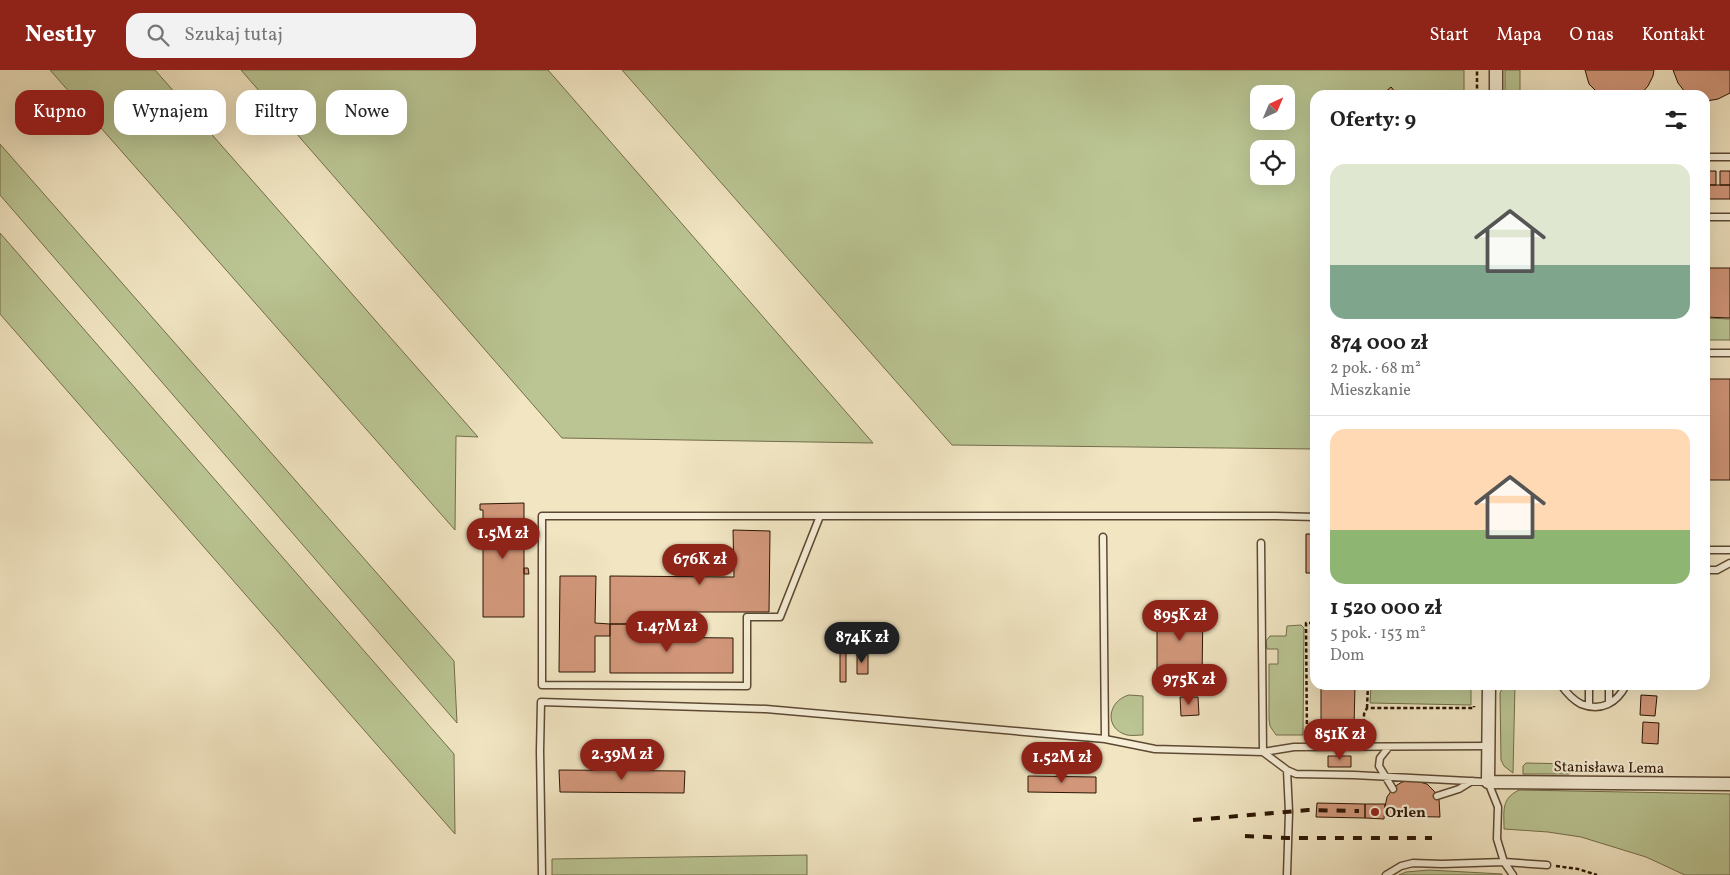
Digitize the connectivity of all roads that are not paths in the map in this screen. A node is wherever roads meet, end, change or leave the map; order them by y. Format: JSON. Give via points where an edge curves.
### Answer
{"nodes":[{"id":1,"x":1496,"y":70,"type":"edge"},
{"id":2,"x":1496,"y":90,"type":"edge"},
{"id":3,"x":1710,"y":157,"type":"edge"},
{"id":4,"x":1730,"y":157,"type":"edge"},
{"id":5,"x":1710,"y":217,"type":"edge"},
{"id":6,"x":1730,"y":217,"type":"edge"},
{"id":7,"x":1710,"y":353,"type":"edge"},
{"id":8,"x":1730,"y":353,"type":"edge"},
{"id":9,"x":820,"y":516,"type":"junction"},
{"id":10,"x":1310,"y":517,"type":"edge"},
{"id":11,"x":1103,"y":538,"type":"dead end"},
{"id":12,"x":1261,"y":543,"type":"dead end"},
{"id":13,"x":1710,"y":550,"type":"edge"},
{"id":14,"x":1730,"y":550,"type":"edge"},
{"id":15,"x":1730,"y":564,"type":"edge"},
{"id":16,"x":1710,"y":570,"type":"edge"},
{"id":17,"x":1489,"y":690,"type":"edge"},
{"id":18,"x":1565,"y":690,"type":"edge"},
{"id":19,"x":1589,"y":690,"type":"edge"},
{"id":20,"x":1609,"y":690,"type":"edge"},
{"id":21,"x":1624,"y":690,"type":"edge"},
{"id":22,"x":1609,"y":703,"type":"junction"},
{"id":23,"x":1589,"y":705,"type":"junction"},
{"id":24,"x":1105,"y":738,"type":"junction"},
{"id":25,"x":1489,"y":746,"type":"junction"},
{"id":26,"x":1388,"y":748,"type":"junction"},
{"id":27,"x":1263,"y":752,"type":"junction"},
{"id":28,"x":1287,"y":770,"type":"junction"},
{"id":29,"x":1384,"y":776,"type":"junction"},
{"id":30,"x":1472,"y":781,"type":"junction"},
{"id":31,"x":1488,"y":782,"type":"junction"},
{"id":32,"x":1730,"y":784,"type":"edge"},
{"id":33,"x":1393,"y":789,"type":"dead end"},
{"id":34,"x":1437,"y":796,"type":"dead end"},
{"id":35,"x":1504,"y":862,"type":"junction"},
{"id":36,"x":1547,"y":865,"type":"road end"},
{"id":37,"x":542,"y":875,"type":"edge"},
{"id":38,"x":1286,"y":875,"type":"edge"},
{"id":39,"x":1386,"y":875,"type":"edge"},
{"id":40,"x":1513,"y":875,"type":"edge"}],
"edges":[{"from":1,"to":2,"type":"street"},
{"from":3,"to":4,"type":"lane"},
{"from":5,"to":6,"type":"lane"},
{"from":7,"to":8,"type":"lane"},
{"from":9,"to":9,"type":"lane","via":[[542,516],[542,685],[747,686],[747,617],[780,617]]},
{"from":9,"to":10,"type":"lane"},
{"from":11,"to":24,"type":"lane"},
{"from":12,"to":27,"type":"lane"},
{"from":13,"to":14,"type":"lane"},
{"from":15,"to":16,"type":"lane"},
{"from":17,"to":25,"type":"street"},
{"from":18,"to":23,"type":"lane","via":[[1581,704]]},
{"from":19,"to":23,"type":"lane"},
{"from":20,"to":22,"type":"lane"},
{"from":21,"to":22,"type":"lane"},
{"from":22,"to":23,"type":"lane","via":[[1601,708]]},
{"from":24,"to":27,"type":"lane","via":[[1155,749]]},
{"from":24,"to":37,"type":"lane","via":[[766,709],[541,702]]},
{"from":25,"to":26,"type":"lane"},
{"from":25,"to":31,"type":"street"},
{"from":26,"to":27,"type":"lane","via":[[1294,747]]},
{"from":26,"to":29,"type":"lane","via":[[1380,758],[1379,766]]},
{"from":27,"to":28,"type":"lane"},
{"from":28,"to":29,"type":"lane","via":[[1296,774]]},
{"from":28,"to":38,"type":"lane"},
{"from":29,"to":30,"type":"lane"},
{"from":29,"to":33,"type":"lane"},
{"from":30,"to":31,"type":"lane"},
{"from":30,"to":34,"type":"lane"},
{"from":31,"to":32,"type":"street","name":"Stanisława Lema"},
{"from":31,"to":35,"type":"lane","via":[[1498,807],[1497,839]]},
{"from":35,"to":36,"type":"lane"},
{"from":35,"to":39,"type":"lane","via":[[1412,863]]},
{"from":35,"to":40,"type":"lane"}]}
